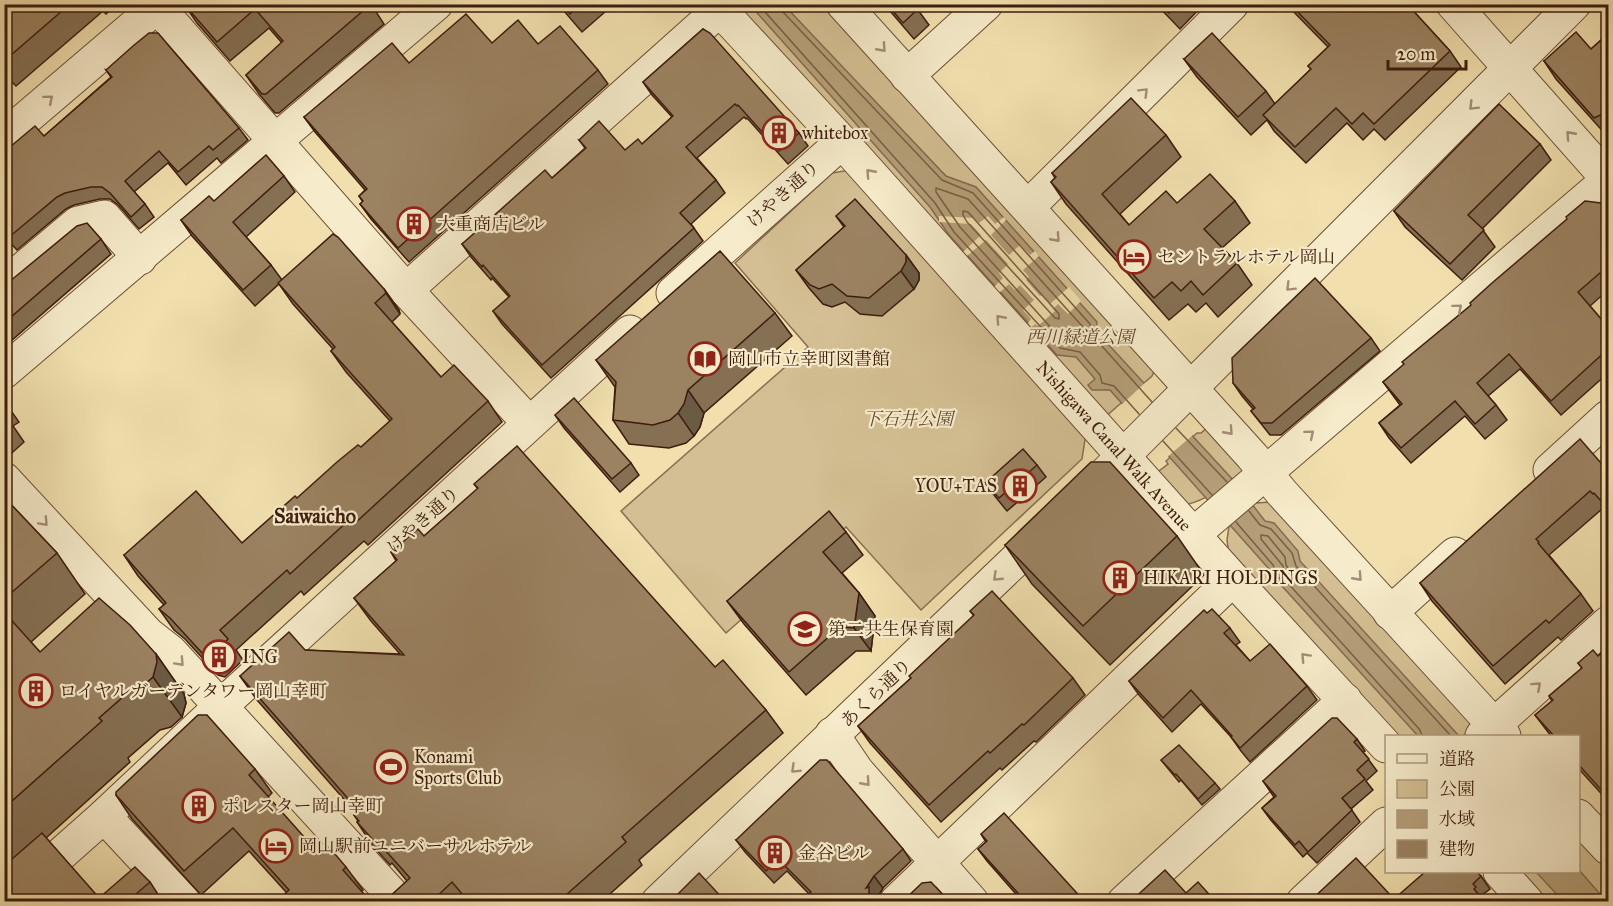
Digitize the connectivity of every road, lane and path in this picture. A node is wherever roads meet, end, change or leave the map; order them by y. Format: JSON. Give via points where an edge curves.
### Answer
{"nodes":[{"id":1,"x":436,"y":4,"type":"edge"},
{"id":2,"x":843,"y":4,"type":"edge"},
{"id":3,"x":986,"y":4,"type":"edge"},
{"id":4,"x":1232,"y":4,"type":"edge"},
{"id":5,"x":1453,"y":4,"type":"edge"},
{"id":6,"x":1574,"y":4,"type":"edge"},
{"id":7,"x":157,"y":5,"type":"edge"},
{"id":8,"x":720,"y":6,"type":"edge"},
{"id":9,"x":1509,"y":69,"type":"junction"},
{"id":10,"x":908,"y":76,"type":"junction"},
{"id":11,"x":4,"y":137,"type":"edge"},
{"id":12,"x":842,"y":141,"type":"junction"},
{"id":13,"x":275,"y":143,"type":"junction"},
{"id":14,"x":1608,"y":179,"type":"edge"},
{"id":15,"x":1028,"y":207,"type":"junction"},
{"id":16,"x":140,"y":258,"type":"junction"},
{"id":17,"x":4,"y":285,"type":"edge"},
{"id":18,"x":406,"y":290,"type":"junction"},
{"id":19,"x":4,"y":372,"type":"edge"},
{"id":20,"x":1180,"y":398,"type":"junction"},
{"id":21,"x":1608,"y":417,"type":"edge"},
{"id":22,"x":530,"y":423,"type":"junction"},
{"id":23,"x":1134,"y":445,"type":"junction"},
{"id":24,"x":4,"y":479,"type":"edge"},
{"id":25,"x":1255,"y":482,"type":"junction"},
{"id":26,"x":1526,"y":491,"type":"edge"},
{"id":27,"x":1205,"y":525,"type":"junction"},
{"id":28,"x":1474,"y":537,"type":"edge"},
{"id":29,"x":1233,"y":579,"type":"junction"},
{"id":30,"x":1390,"y":613,"type":"junction"},
{"id":31,"x":1608,"y":623,"type":"edge"},
{"id":32,"x":1345,"y":700,"type":"junction"},
{"id":33,"x":221,"y":706,"type":"junction"},
{"id":34,"x":1493,"y":733,"type":"edge"},
{"id":35,"x":832,"y":734,"type":"junction"},
{"id":36,"x":1385,"y":745,"type":"edge"},
{"id":37,"x":104,"y":816,"type":"junction"},
{"id":38,"x":1580,"y":818,"type":"edge"},
{"id":39,"x":1385,"y":825,"type":"edge"},
{"id":40,"x":1608,"y":848,"type":"edge"},
{"id":41,"x":938,"y":862,"type":"junction"},
{"id":42,"x":1501,"y":873,"type":"edge"},
{"id":43,"x":7,"y":902,"type":"edge"},
{"id":44,"x":184,"y":902,"type":"edge"},
{"id":45,"x":399,"y":902,"type":"edge"},
{"id":46,"x":658,"y":902,"type":"edge"},
{"id":47,"x":896,"y":902,"type":"edge"},
{"id":48,"x":972,"y":902,"type":"edge"},
{"id":49,"x":1124,"y":902,"type":"edge"},
{"id":50,"x":1303,"y":902,"type":"edge"},
{"id":51,"x":1527,"y":902,"type":"edge"}],
"edges":[{"from":1,"to":13,"type":"street"},
{"from":2,"to":10,"type":"street","one_way":true},
{"from":3,"to":10,"type":"street"},
{"from":15,"to":4,"type":"street","one_way":true},
{"from":5,"to":9,"type":"street"},
{"from":6,"to":9,"type":"street","name":"あくら通り"},
{"from":11,"to":7,"type":"street","one_way":true},
{"from":7,"to":13,"type":"street"},
{"from":8,"to":12,"type":"street","name":"Nishigawa Canal Walk Avenue"},
{"from":8,"to":18,"type":"street"},
{"from":14,"to":9,"type":"street","one_way":true},
{"from":9,"to":20,"type":"street","name":"あくら通り","one_way":true},
{"from":10,"to":15,"type":"street"},
{"from":12,"to":22,"type":"street","name":"けやき通り"},
{"from":23,"to":12,"type":"street","name":"Nishigawa Canal Walk Avenue","one_way":true},
{"from":13,"to":16,"type":"street"},
{"from":13,"to":18,"type":"street"},
{"from":25,"to":14,"type":"street","one_way":true},
{"from":15,"to":20,"type":"street","one_way":true},
{"from":16,"to":17,"type":"street","via":[[104,217],[78,224]]},
{"from":16,"to":19,"type":"street"},
{"from":18,"to":22,"type":"street"},
{"from":20,"to":23,"type":"street","name":"あくら通り"},
{"from":20,"to":25,"type":"street","one_way":true},
{"from":21,"to":26,"type":"street"},
{"from":22,"to":33,"type":"street","name":"けやき通り"},
{"from":23,"to":27,"type":"street","name":"Nishigawa Canal Walk Avenue"},
{"from":23,"to":35,"type":"street","name":"あくら通り","one_way":true},
{"from":24,"to":33,"type":"street","one_way":true,"via":[[148,634],[171,652]]},
{"from":25,"to":27,"type":"street"},
{"from":25,"to":30,"type":"street","one_way":true},
{"from":27,"to":29,"type":"street","name":"Nishigawa Canal Walk Avenue"},
{"from":28,"to":30,"type":"street"},
{"from":32,"to":29,"type":"street","name":"Nishigawa Canal Walk Avenue","one_way":true},
{"from":29,"to":41,"type":"street"},
{"from":30,"to":34,"type":"street"},
{"from":34,"to":31,"type":"street","one_way":true},
{"from":32,"to":36,"type":"street","name":"Nishigawa Canal Walk Avenue"},
{"from":32,"to":49,"type":"street"},
{"from":33,"to":37,"type":"street","name":"けやき通り"},
{"from":33,"to":45,"type":"street"},
{"from":35,"to":41,"type":"street","one_way":true,"via":[[857,771]]},
{"from":35,"to":46,"type":"street","name":"あくら通り","one_way":true},
{"from":37,"to":43,"type":"street","name":"けやき通り"},
{"from":37,"to":44,"type":"street"},
{"from":38,"to":40,"type":"street"},
{"from":39,"to":50,"type":"street"},
{"from":41,"to":47,"type":"street"},
{"from":41,"to":48,"type":"street"},
{"from":42,"to":51,"type":"street"}]}
